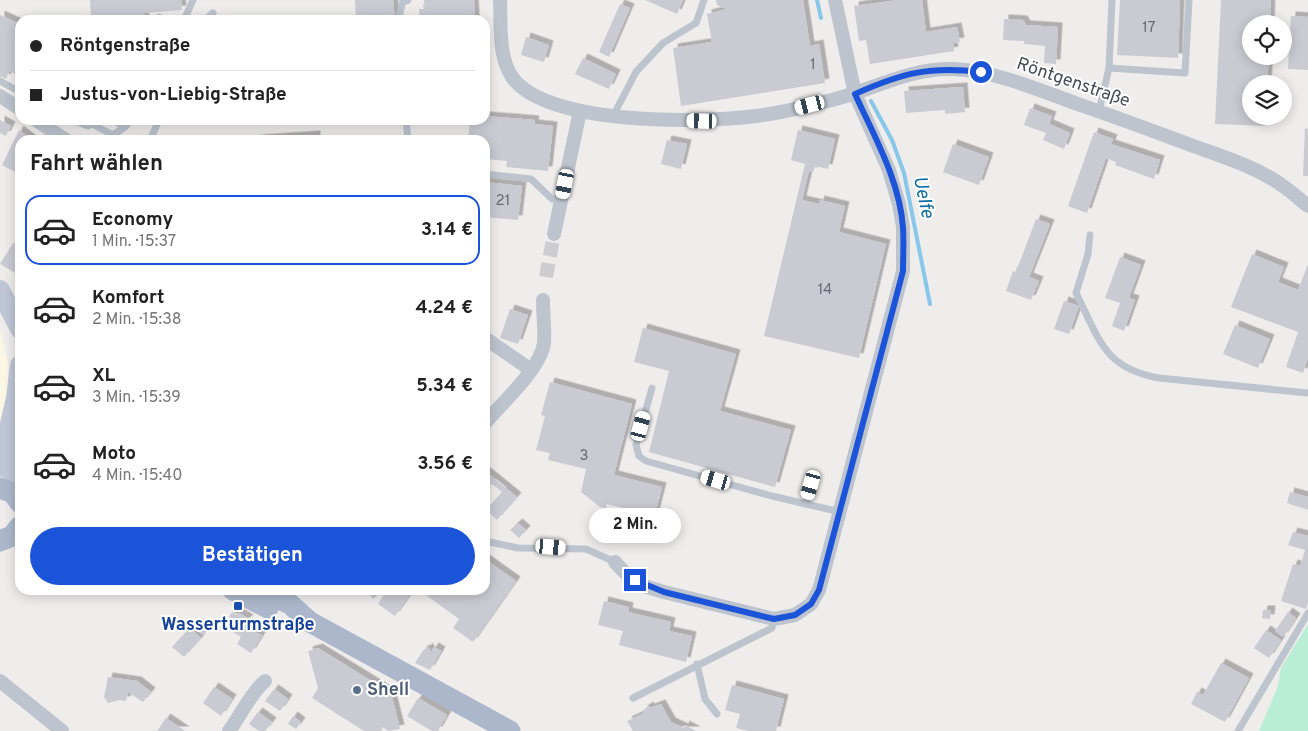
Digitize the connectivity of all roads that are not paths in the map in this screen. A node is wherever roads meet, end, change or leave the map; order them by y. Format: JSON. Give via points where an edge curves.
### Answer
{"nodes":[{"id":1,"x":193,"y":0,"type":"edge"},
{"id":2,"x":408,"y":0,"type":"edge"},
{"id":3,"x":500,"y":0,"type":"edge"},
{"id":4,"x":704,"y":0,"type":"edge"},
{"id":5,"x":835,"y":0,"type":"edge"},
{"id":6,"x":1112,"y":0,"type":"edge"},
{"id":7,"x":1189,"y":0,"type":"edge"},
{"id":8,"x":213,"y":13,"type":"dead end"},
{"id":9,"x":186,"y":15,"type":"edge"},
{"id":10,"x":210,"y":15,"type":"edge"},
{"id":11,"x":400,"y":15,"type":"edge"},
{"id":12,"x":1109,"y":68,"type":"junction"},
{"id":13,"x":0,"y":81,"type":"edge"},
{"id":14,"x":15,"y":89,"type":"edge"},
{"id":15,"x":855,"y":94,"type":"junction"},
{"id":16,"x":0,"y":96,"type":"edge"},
{"id":17,"x":15,"y":106,"type":"edge"},
{"id":18,"x":580,"y":110,"type":"junction"},
{"id":19,"x":1099,"y":111,"type":"junction"},
{"id":20,"x":613,"y":116,"type":"junction"},
{"id":21,"x":44,"y":125,"type":"edge"},
{"id":22,"x":86,"y":125,"type":"edge"},
{"id":23,"x":94,"y":125,"type":"edge"},
{"id":24,"x":122,"y":125,"type":"edge"},
{"id":25,"x":125,"y":127,"type":"joint"},
{"id":26,"x":58,"y":135,"type":"edge"},
{"id":27,"x":113,"y":135,"type":"junction"},
{"id":28,"x":490,"y":175,"type":"edge"},
{"id":29,"x":562,"y":200,"type":"junction"},
{"id":30,"x":1308,"y":206,"type":"edge"},
{"id":31,"x":554,"y":234,"type":"tunnel mouth"},
{"id":32,"x":1090,"y":235,"type":"dead end"},
{"id":33,"x":0,"y":290,"type":"edge"},
{"id":34,"x":543,"y":300,"type":"dead end"},
{"id":35,"x":15,"y":319,"type":"edge"},
{"id":36,"x":490,"y":342,"type":"edge"},
{"id":37,"x":530,"y":370,"type":"junction"},
{"id":38,"x":652,"y":388,"type":"dead end"},
{"id":39,"x":1308,"y":393,"type":"edge"},
{"id":40,"x":14,"y":409,"type":"edge"},
{"id":41,"x":490,"y":417,"type":"edge"},
{"id":42,"x":15,"y":464,"type":"edge"},
{"id":43,"x":0,"y":467,"type":"edge"},
{"id":44,"x":811,"y":485,"type":"dead end"},
{"id":45,"x":11,"y":495,"type":"edge"},
{"id":46,"x":806,"y":504,"type":"junction"},
{"id":47,"x":840,"y":512,"type":"junction"},
{"id":48,"x":490,"y":542,"type":"edge"},
{"id":49,"x":615,"y":562,"type":"joint"},
{"id":50,"x":243,"y":595,"type":"edge"},
{"id":51,"x":269,"y":595,"type":"edge"},
{"id":52,"x":1308,"y":613,"type":"edge"},
{"id":53,"x":774,"y":619,"type":"junction"},
{"id":54,"x":310,"y":622,"type":"junction"},
{"id":55,"x":697,"y":664,"type":"junction"},
{"id":56,"x":0,"y":681,"type":"edge"},
{"id":57,"x":265,"y":681,"type":"dead end"},
{"id":58,"x":633,"y":698,"type":"dead end"},
{"id":59,"x":717,"y":714,"type":"dead end"},
{"id":60,"x":62,"y":731,"type":"edge"},
{"id":61,"x":229,"y":731,"type":"edge"},
{"id":62,"x":510,"y":731,"type":"edge"},
{"id":63,"x":1238,"y":731,"type":"edge"}],
"edges":[{"from":1,"to":9,"type":"lane"},
{"from":2,"to":11,"type":"lane","via":[[402,3]]},
{"from":3,"to":18,"type":"street","name":"Röntgenstraße","via":[[502,44],[510,75],[530,93]]},
{"from":4,"to":20,"type":"lane","via":[[696,22],[663,43],[636,72]]},
{"from":5,"to":15,"type":"street"},
{"from":6,"to":12,"type":"lane"},
{"from":7,"to":12,"type":"lane","via":[[1184,73]]},
{"from":8,"to":10,"type":"lane"},
{"from":12,"to":19,"type":"lane"},
{"from":13,"to":14,"type":"lane"},
{"from":15,"to":19,"type":"street","name":"Röntgenstraße","via":[[908,74],[931,69],[955,69],[1005,79]]},
{"from":15,"to":20,"type":"street","name":"Röntgenstraße","via":[[784,112],[730,119],[659,120]]},
{"from":15,"to":47,"type":"street","via":[[889,170],[899,204],[903,227],[903,271]]},
{"from":16,"to":17,"type":"street"},
{"from":18,"to":20,"type":"street","name":"Röntgenstraße"},
{"from":18,"to":29,"type":"street"},
{"from":19,"to":30,"type":"street","name":"Röntgenstraße","via":[[1245,165],[1282,185]]},
{"from":21,"to":26,"type":"street"},
{"from":22,"to":27,"type":"lane"},
{"from":23,"to":27,"type":"lane"},
{"from":24,"to":25,"type":"lane"},
{"from":25,"to":27,"type":"lane"},
{"from":28,"to":29,"type":"lane","via":[[530,179],[552,199]]},
{"from":29,"to":31,"type":"street"},
{"from":32,"to":39,"type":"lane","via":[[1088,254],[1076,293],[1106,352],[1115,362],[1143,375],[1159,378]]},
{"from":33,"to":35,"type":"main road"},
{"from":34,"to":37,"type":"street","via":[[544,343]]},
{"from":36,"to":37,"type":"street"},
{"from":37,"to":41,"type":"street"},
{"from":38,"to":46,"type":"lane","via":[[636,445],[638,456],[670,468]]},
{"from":40,"to":43,"type":"main road"},
{"from":42,"to":45,"type":"main road"},
{"from":44,"to":46,"type":"lane"},
{"from":46,"to":47,"type":"lane"},
{"from":47,"to":53,"type":"street","via":[[819,590],[811,604],[795,615]]},
{"from":48,"to":49,"type":"lane","via":[[518,548],[586,549]]},
{"from":49,"to":53,"type":"street","via":[[627,575],[650,588]]},
{"from":50,"to":54,"type":"main road","via":[[284,616]]},
{"from":51,"to":54,"type":"main road","via":[[290,604]]},
{"from":52,"to":63,"type":"lane"},
{"from":53,"to":55,"type":"lane","via":[[772,628]]},
{"from":54,"to":62,"type":"main road"},
{"from":55,"to":58,"type":"lane"},
{"from":55,"to":59,"type":"lane","via":[[705,699]]},
{"from":56,"to":60,"type":"street"},
{"from":57,"to":61,"type":"street","via":[[255,689]]}]}
